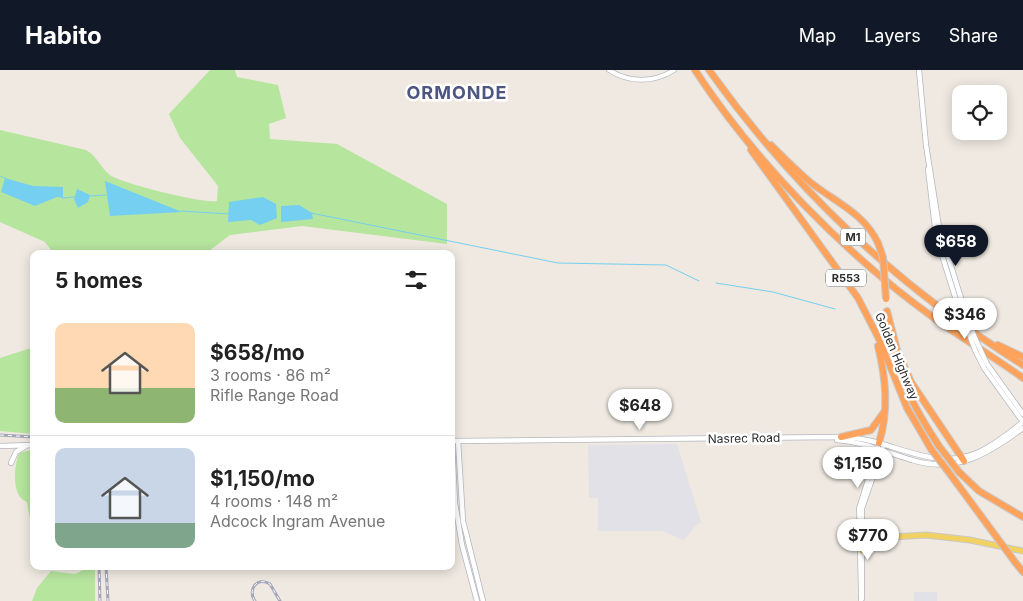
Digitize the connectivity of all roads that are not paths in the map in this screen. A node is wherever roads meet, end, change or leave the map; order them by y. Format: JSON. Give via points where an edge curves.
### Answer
{"nodes":[{"id":1,"x":609,"y":70,"type":"edge"},
{"id":2,"x":674,"y":70,"type":"edge"},
{"id":3,"x":695,"y":70,"type":"edge"},
{"id":4,"x":709,"y":70,"type":"edge"},
{"id":5,"x":919,"y":70,"type":"edge"},
{"id":6,"x":744,"y":118,"type":"junction"},
{"id":7,"x":733,"y":123,"type":"junction"},
{"id":8,"x":926,"y":145,"type":"junction"},
{"id":9,"x":942,"y":216,"type":"dead end"},
{"id":10,"x":938,"y":220,"type":"junction"},
{"id":11,"x":887,"y":311,"type":"junction"},
{"id":12,"x":868,"y":316,"type":"junction"},
{"id":13,"x":981,"y":337,"type":"junction"},
{"id":14,"x":1023,"y":357,"type":"edge"},
{"id":15,"x":1023,"y":364,"type":"edge"},
{"id":16,"x":986,"y":366,"type":"junction"},
{"id":17,"x":1023,"y":377,"type":"edge"},
{"id":18,"x":886,"y":408,"type":"junction"},
{"id":19,"x":1021,"y":415,"type":"edge"},
{"id":20,"x":1023,"y":422,"type":"edge"},
{"id":21,"x":1020,"y":429,"type":"edge"},
{"id":22,"x":841,"y":437,"type":"junction"},
{"id":23,"x":458,"y":442,"type":"junction"},
{"id":24,"x":866,"y":444,"type":"junction"},
{"id":25,"x":28,"y":445,"type":"joint"},
{"id":26,"x":0,"y":446,"type":"edge"},
{"id":27,"x":881,"y":446,"type":"junction"},
{"id":28,"x":935,"y":447,"type":"junction"},
{"id":29,"x":899,"y":455,"type":"junction"},
{"id":30,"x":964,"y":459,"type":"junction"},
{"id":31,"x":11,"y":463,"type":"dead end"},
{"id":32,"x":875,"y":464,"type":"junction"},
{"id":33,"x":455,"y":503,"type":"edge"},
{"id":34,"x":1023,"y":517,"type":"edge"},
{"id":35,"x":862,"y":532,"type":"junction"},
{"id":36,"x":874,"y":538,"type":"junction"},
{"id":37,"x":860,"y":539,"type":"junction"},
{"id":38,"x":862,"y":551,"type":"junction"},
{"id":39,"x":1023,"y":551,"type":"edge"},
{"id":40,"x":1023,"y":572,"type":"edge"},
{"id":41,"x":477,"y":601,"type":"edge"},
{"id":42,"x":483,"y":601,"type":"edge"},
{"id":43,"x":861,"y":601,"type":"edge"}],
"edges":[{"from":1,"to":2,"type":"street","via":[[640,80],[654,79]]},
{"from":3,"to":7,"type":"highway","number":"M1"},
{"from":4,"to":6,"type":"highway","number":"M1"},
{"from":5,"to":8,"type":"main road"},
{"from":6,"to":11,"type":"highway","name":"Golden Highway","number":"R553","bridge":true,"via":[[811,183],[856,213],[870,228],[883,257]]},
{"from":6,"to":13,"type":"highway","number":"M1","via":[[857,241],[924,297]]},
{"from":7,"to":12,"type":"highway","name":"Golden Highway","number":"R553","via":[[846,279]]},
{"from":7,"to":17,"type":"highway","number":"M1","via":[[796,196],[873,269],[933,318]]},
{"from":8,"to":10,"type":"main road"},
{"from":8,"to":16,"type":"main road","bridge":true,"via":[[936,236],[974,350]]},
{"from":9,"to":10,"type":"main road"},
{"from":10,"to":16,"type":"main road","bridge":true,"via":[[964,308]]},
{"from":11,"to":28,"type":"highway","name":"Golden Highway","number":"R553","via":[[894,354],[902,378]]},
{"from":11,"to":30,"type":"highway","via":[[898,350],[912,382]]},
{"from":12,"to":18,"type":"highway","via":[[884,370]]},
{"from":12,"to":28,"type":"highway","name":"Golden Highway","number":"R553","via":[[906,408]]},
{"from":13,"to":14,"type":"highway"},
{"from":13,"to":15,"type":"highway"},
{"from":16,"to":19,"type":"main road"},
{"from":18,"to":22,"type":"highway","via":[[871,430]]},
{"from":18,"to":27,"type":"highway"},
{"from":19,"to":20,"type":"main road"},
{"from":19,"to":21,"type":"main road"},
{"from":20,"to":21,"type":"main road","name":"Nasrec Road"},
{"from":21,"to":30,"type":"main road","name":"Nasrec Road"},
{"from":22,"to":23,"type":"main road","name":"Nasrec Road"},
{"from":22,"to":27,"type":"main road","name":"Nasrec Road"},
{"from":23,"to":24,"type":"main road","name":"Nasrec Road","via":[[828,439]]},
{"from":23,"to":42,"type":"main road","via":[[463,521]]},
{"from":24,"to":27,"type":"main road","name":"Nasrec Road"},
{"from":24,"to":32,"type":"main road","via":[[872,451]]},
{"from":25,"to":26,"type":"main road"},
{"from":25,"to":31,"type":"main road","via":[[16,452]]},
{"from":27,"to":29,"type":"main road","name":"Nasrec Road"},
{"from":27,"to":30,"type":"main road","name":"Nasrec Road","via":[[929,458]]},
{"from":27,"to":32,"type":"street"},
{"from":28,"to":34,"type":"highway","name":"Golden Highway","number":"R553","bridge":true,"via":[[979,491]]},
{"from":28,"to":40,"type":"highway","name":"Golden Highway","number":"R553","bridge":true,"via":[[947,470]]},
{"from":29,"to":30,"type":"main road","name":"Nasrec Road","via":[[927,463]]},
{"from":29,"to":32,"type":"main road","via":[[884,456]]},
{"from":32,"to":35,"type":"street","via":[[864,500]]},
{"from":32,"to":37,"type":"street","via":[[860,503]]},
{"from":33,"to":41,"type":"main road"},
{"from":35,"to":36,"type":"main road"},
{"from":35,"to":37,"type":"street"},
{"from":36,"to":37,"type":"main road"},
{"from":36,"to":38,"type":"main road"},
{"from":36,"to":39,"type":"main road","via":[[940,536]]},
{"from":37,"to":38,"type":"street"},
{"from":37,"to":43,"type":"street"},
{"from":38,"to":43,"type":"street"}]}
